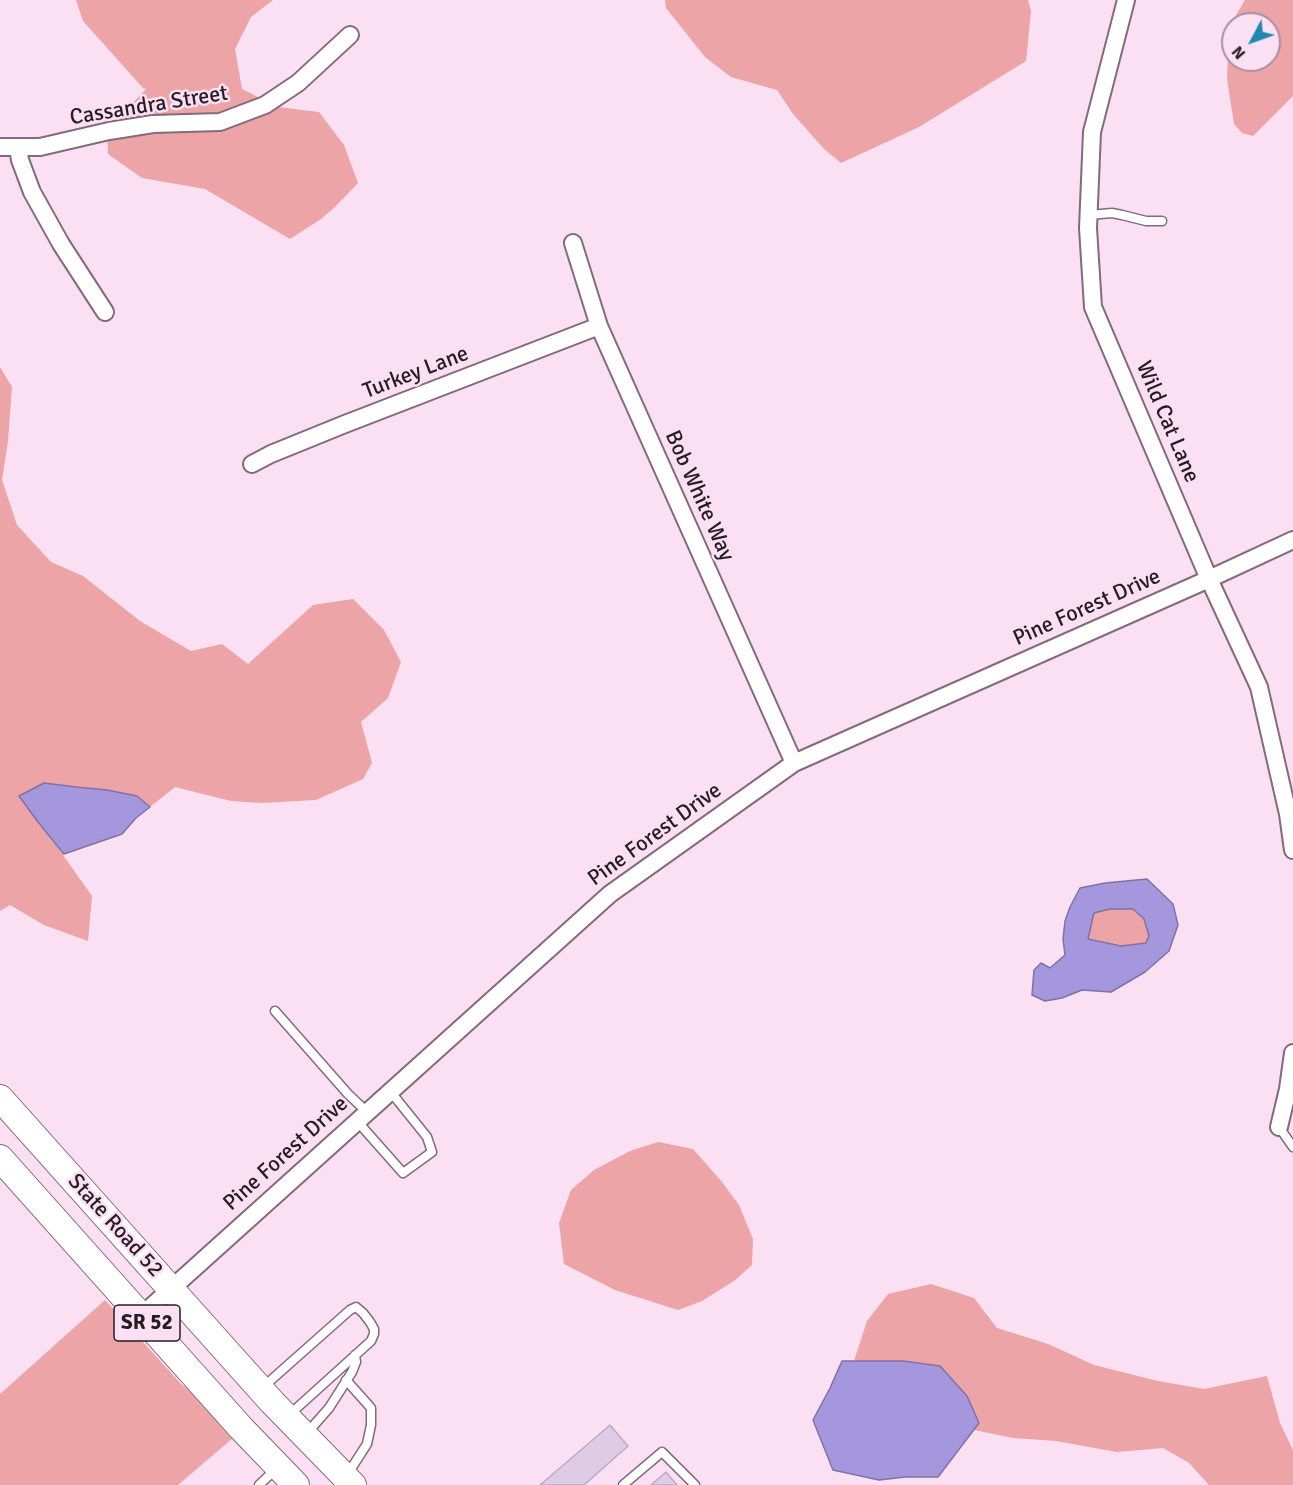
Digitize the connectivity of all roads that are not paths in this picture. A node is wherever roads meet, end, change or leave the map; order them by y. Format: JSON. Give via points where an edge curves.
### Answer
{"nodes":[{"id":1,"x":1126,"y":0,"type":"edge"},
{"id":2,"x":350,"y":35,"type":"dead end"},
{"id":3,"x":0,"y":147,"type":"edge"},
{"id":4,"x":18,"y":147,"type":"junction"},
{"id":5,"x":1089,"y":215,"type":"junction"},
{"id":6,"x":1162,"y":221,"type":"dead end"},
{"id":7,"x":573,"y":243,"type":"dead end"},
{"id":8,"x":105,"y":312,"type":"dead end"},
{"id":9,"x":599,"y":326,"type":"junction"},
{"id":10,"x":252,"y":464,"type":"dead end"},
{"id":11,"x":1293,"y":540,"type":"edge"},
{"id":12,"x":1209,"y":579,"type":"junction"},
{"id":13,"x":794,"y":763,"type":"junction"},
{"id":14,"x":1293,"y":850,"type":"edge"},
{"id":15,"x":274,"y":1011,"type":"dead end"},
{"id":16,"x":1293,"y":1053,"type":"edge"},
{"id":17,"x":390,"y":1091,"type":"junction"},
{"id":18,"x":0,"y":1098,"type":"edge"},
{"id":19,"x":362,"y":1116,"type":"junction"},
{"id":20,"x":1279,"y":1127,"type":"joint"},
{"id":21,"x":1293,"y":1147,"type":"edge"},
{"id":22,"x":0,"y":1158,"type":"edge"},
{"id":23,"x":171,"y":1288,"type":"junction"},
{"id":24,"x":141,"y":1316,"type":"junction"},
{"id":25,"x":355,"y":1355,"type":"junction"},
{"id":26,"x":346,"y":1380,"type":"junction"},
{"id":27,"x":261,"y":1389,"type":"junction"},
{"id":28,"x":287,"y":1417,"type":"junction"},
{"id":29,"x":305,"y":1436,"type":"junction"},
{"id":30,"x":279,"y":1467,"type":"junction"},
{"id":31,"x":349,"y":1481,"type":"edge"},
{"id":32,"x":259,"y":1485,"type":"edge"},
{"id":33,"x":296,"y":1485,"type":"edge"},
{"id":34,"x":623,"y":1485,"type":"edge"},
{"id":35,"x":695,"y":1485,"type":"edge"}],
"edges":[{"from":1,"to":5,"type":"street","name":"Wild Cat Lane","via":[[1092,132]]},
{"from":2,"to":4,"type":"street","name":"Cassandra Street","via":[[298,83],[265,105],[220,122],[153,124],[40,147]]},
{"from":3,"to":4,"type":"street","name":"Cassandra Street"},
{"from":4,"to":8,"type":"street","via":[[32,192]]},
{"from":5,"to":6,"type":"lane","via":[[1112,213]]},
{"from":5,"to":12,"type":"street","name":"Wild Cat Lane","via":[[1093,307]]},
{"from":7,"to":9,"type":"street","name":"Bob White Way"},
{"from":9,"to":10,"type":"street","name":"Turkey Lane"},
{"from":9,"to":13,"type":"street","name":"Bob White Way"},
{"from":11,"to":12,"type":"street","name":"Pine Forest Drive"},
{"from":12,"to":13,"type":"street","name":"Pine Forest Drive"},
{"from":12,"to":14,"type":"street","name":"Wild Cat Lane","via":[[1259,687]]},
{"from":13,"to":17,"type":"street","name":"Pine Forest Drive","via":[[610,894]]},
{"from":15,"to":19,"type":"lane","via":[[348,1094]]},
{"from":16,"to":20,"type":"street"},
{"from":17,"to":19,"type":"street","name":"Pine Forest Drive"},
{"from":17,"to":19,"type":"lane","via":[[427,1137],[432,1152],[403,1173]]},
{"from":18,"to":23,"type":"main road","name":"State Road 52","number":"SR 52"},
{"from":19,"to":23,"type":"street","name":"Pine Forest Drive"},
{"from":20,"to":21,"type":"lane"},
{"from":22,"to":24,"type":"main road","name":"State Road 52","number":"SR 52"},
{"from":23,"to":24,"type":"street","name":"Pine Forest Drive"},
{"from":23,"to":27,"type":"main road","name":"State Road 52","number":"SR 52"},
{"from":24,"to":30,"type":"main road","name":"State Road 52","number":"SR 52"},
{"from":25,"to":26,"type":"lane","via":[[356,1362]]},
{"from":25,"to":27,"type":"lane","via":[[374,1335],[370,1322],[356,1307]]},
{"from":25,"to":28,"type":"lane"},
{"from":26,"to":29,"type":"lane"},
{"from":26,"to":31,"type":"lane","via":[[371,1408],[367,1444]]},
{"from":27,"to":28,"type":"main road","name":"State Road 52","number":"SR 52"},
{"from":28,"to":29,"type":"main road","name":"State Road 52","number":"SR 52"},
{"from":29,"to":31,"type":"main road","name":"State Road 52","number":"SR 52"},
{"from":30,"to":32,"type":"lane"},
{"from":30,"to":33,"type":"main road","name":"State Road 52","number":"SR 52"},
{"from":34,"to":35,"type":"lane","via":[[662,1452]]}]}
